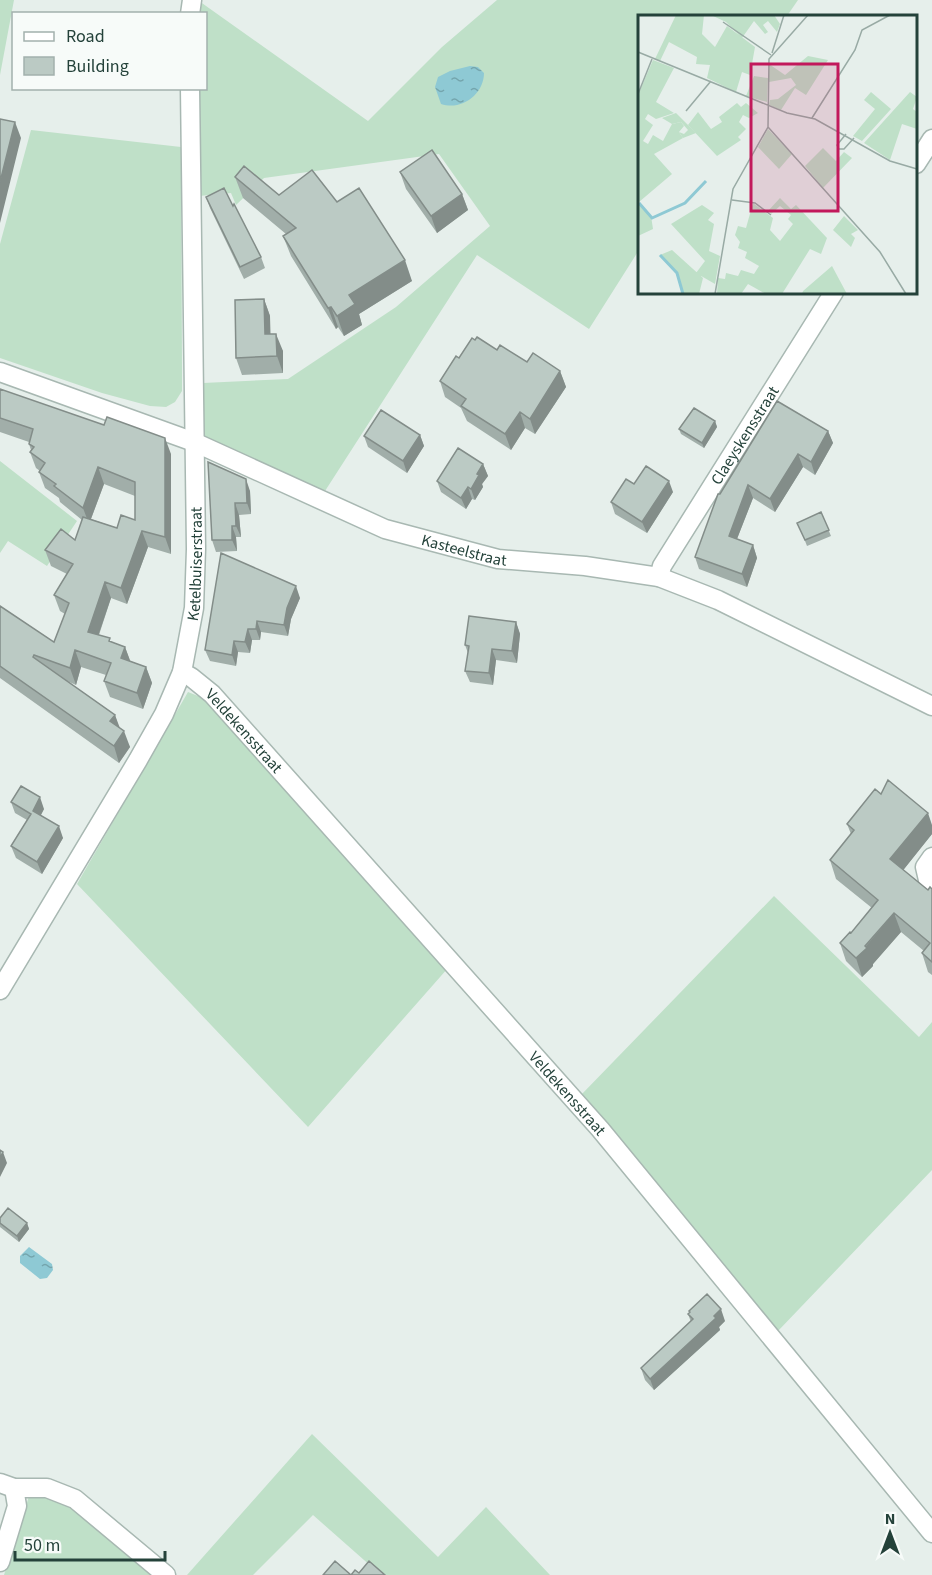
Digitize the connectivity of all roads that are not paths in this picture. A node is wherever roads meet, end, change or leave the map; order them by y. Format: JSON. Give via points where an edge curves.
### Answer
{"nodes":[{"id":1,"x":190,"y":90,"type":"edge"},
{"id":2,"x":932,"y":138,"type":"edge"},
{"id":3,"x":917,"y":161,"type":"edge"},
{"id":4,"x":833,"y":294,"type":"edge"},
{"id":5,"x":0,"y":372,"type":"edge"},
{"id":6,"x":194,"y":442,"type":"junction"},
{"id":7,"x":659,"y":577,"type":"junction"},
{"id":8,"x":182,"y":672,"type":"junction"},
{"id":9,"x":932,"y":706,"type":"edge"},
{"id":10,"x":932,"y":857,"type":"edge"},
{"id":11,"x":932,"y":890,"type":"edge"},
{"id":12,"x":0,"y":990,"type":"edge"},
{"id":13,"x":7,"y":1486,"type":"edge"},
{"id":14,"x":932,"y":1533,"type":"edge"},
{"id":15,"x":0,"y":1562,"type":"edge"},
{"id":16,"x":166,"y":1575,"type":"edge"}],
"edges":[{"from":1,"to":6,"type":"street","name":"Ketelbuiserstraat"},
{"from":2,"to":3,"type":"street"},
{"from":4,"to":7,"type":"street","name":"Claeyskensstraat","via":[[674,546]]},
{"from":5,"to":6,"type":"street","name":"Kasteelstraat"},
{"from":6,"to":7,"type":"street","name":"Kasteelstraat","via":[[386,529],[427,541],[498,559]]},
{"from":6,"to":8,"type":"street","name":"Ketelbuiserstraat","via":[[194,608]]},
{"from":7,"to":9,"type":"street","name":"Kasteelstraat","via":[[718,600]]},
{"from":8,"to":12,"type":"street","name":"Ketelbuiserstraat","via":[[138,760]]},
{"from":8,"to":14,"type":"street","name":"Veldekensstraat","via":[[212,694],[600,1128]]},
{"from":10,"to":11,"type":"street","via":[[925,867]]},
{"from":13,"to":15,"type":"street","via":[[18,1506]]},
{"from":13,"to":16,"type":"street","via":[[47,1488],[75,1499]]}]}
